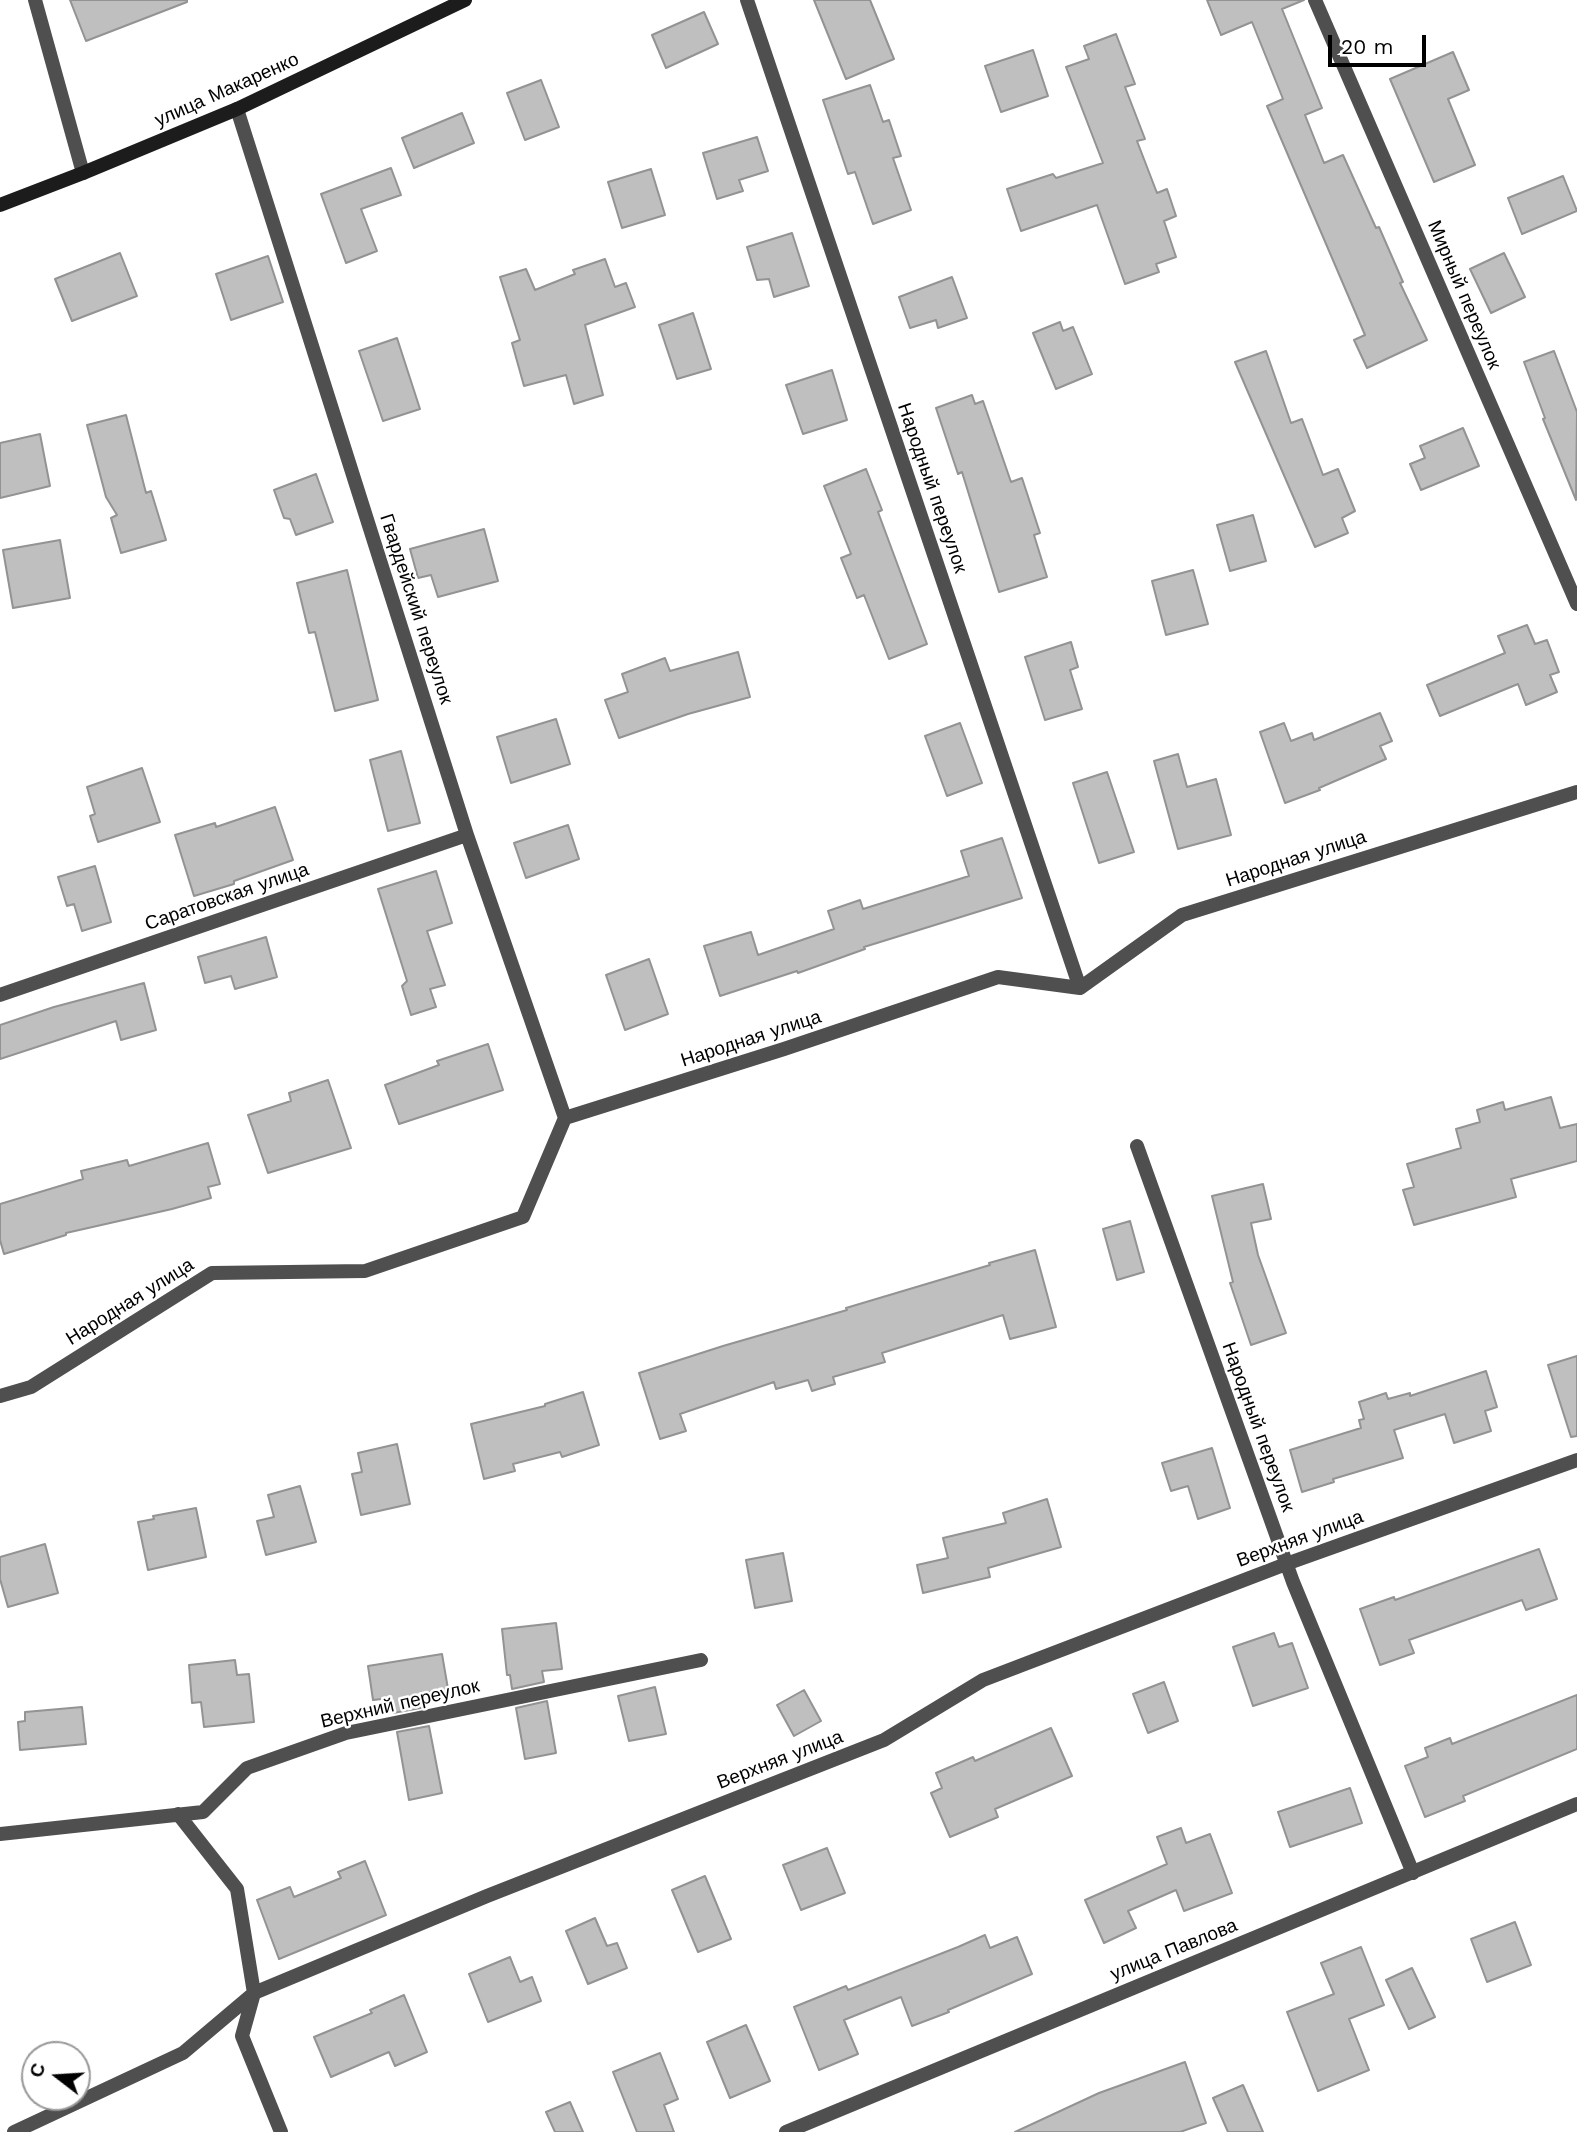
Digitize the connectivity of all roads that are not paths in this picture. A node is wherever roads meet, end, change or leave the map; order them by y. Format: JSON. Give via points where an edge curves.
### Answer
{"nodes":[{"id":1,"x":35,"y":0,"type":"edge"},
{"id":2,"x":465,"y":0,"type":"edge"},
{"id":3,"x":747,"y":0,"type":"edge"},
{"id":4,"x":1315,"y":0,"type":"edge"},
{"id":5,"x":237,"y":109,"type":"junction"},
{"id":6,"x":83,"y":173,"type":"junction"},
{"id":7,"x":0,"y":205,"type":"edge"},
{"id":8,"x":1577,"y":604,"type":"edge"},
{"id":9,"x":1577,"y":792,"type":"edge"},
{"id":10,"x":467,"y":835,"type":"junction"},
{"id":11,"x":1080,"y":988,"type":"junction"},
{"id":12,"x":0,"y":995,"type":"edge"},
{"id":13,"x":565,"y":1118,"type":"junction"},
{"id":14,"x":1137,"y":1146,"type":"dead end"},
{"id":15,"x":0,"y":1396,"type":"edge"},
{"id":16,"x":1577,"y":1460,"type":"edge"},
{"id":17,"x":1286,"y":1564,"type":"junction"},
{"id":18,"x":701,"y":1660,"type":"dead end"},
{"id":19,"x":1577,"y":1804,"type":"edge"},
{"id":20,"x":178,"y":1814,"type":"junction"},
{"id":21,"x":0,"y":1834,"type":"edge"},
{"id":22,"x":1413,"y":1873,"type":"junction"},
{"id":23,"x":254,"y":1993,"type":"junction"},
{"id":24,"x":14,"y":2132,"type":"edge"},
{"id":25,"x":281,"y":2132,"type":"edge"},
{"id":26,"x":786,"y":2132,"type":"edge"}],
"edges":[{"from":1,"to":6,"type":"street"},
{"from":2,"to":5,"type":"main road","name":"улица Макаренко"},
{"from":3,"to":11,"type":"street","name":"Народный переулок"},
{"from":4,"to":8,"type":"street","name":"Мирный переулок"},
{"from":5,"to":6,"type":"main road","name":"улица Макаренко"},
{"from":5,"to":10,"type":"street","name":"Гвардейский переулок"},
{"from":6,"to":7,"type":"main road","name":"улица Макаренко"},
{"from":9,"to":11,"type":"street","name":"Народная улица","via":[[1182,915]]},
{"from":10,"to":12,"type":"street","name":"Саратовская улица"},
{"from":10,"to":13,"type":"street","name":"Гвардейский переулок"},
{"from":11,"to":13,"type":"street","name":"Народная улица","via":[[998,977]]},
{"from":13,"to":15,"type":"street","name":"Народная улица","via":[[523,1217],[365,1271],[212,1273],[31,1387]]},
{"from":14,"to":17,"type":"street","name":"Народный переулок"},
{"from":16,"to":17,"type":"street","name":"Верхняя улица"},
{"from":17,"to":22,"type":"street","name":"Народный переулок"},
{"from":17,"to":23,"type":"street","name":"Верхняя улица","via":[[983,1680],[884,1740]]},
{"from":18,"to":20,"type":"street","name":"Верхний переулок","via":[[346,1733],[247,1768],[203,1812]]},
{"from":19,"to":22,"type":"street","name":"улица Павлова"},
{"from":20,"to":21,"type":"street","name":"Верхний переулок"},
{"from":20,"to":23,"type":"street","via":[[237,1889]]},
{"from":22,"to":26,"type":"street","name":"улица Павлова"},
{"from":23,"to":24,"type":"street","name":"Верхняя улица","via":[[183,2053]]},
{"from":23,"to":25,"type":"street","via":[[242,2036]]}]}
